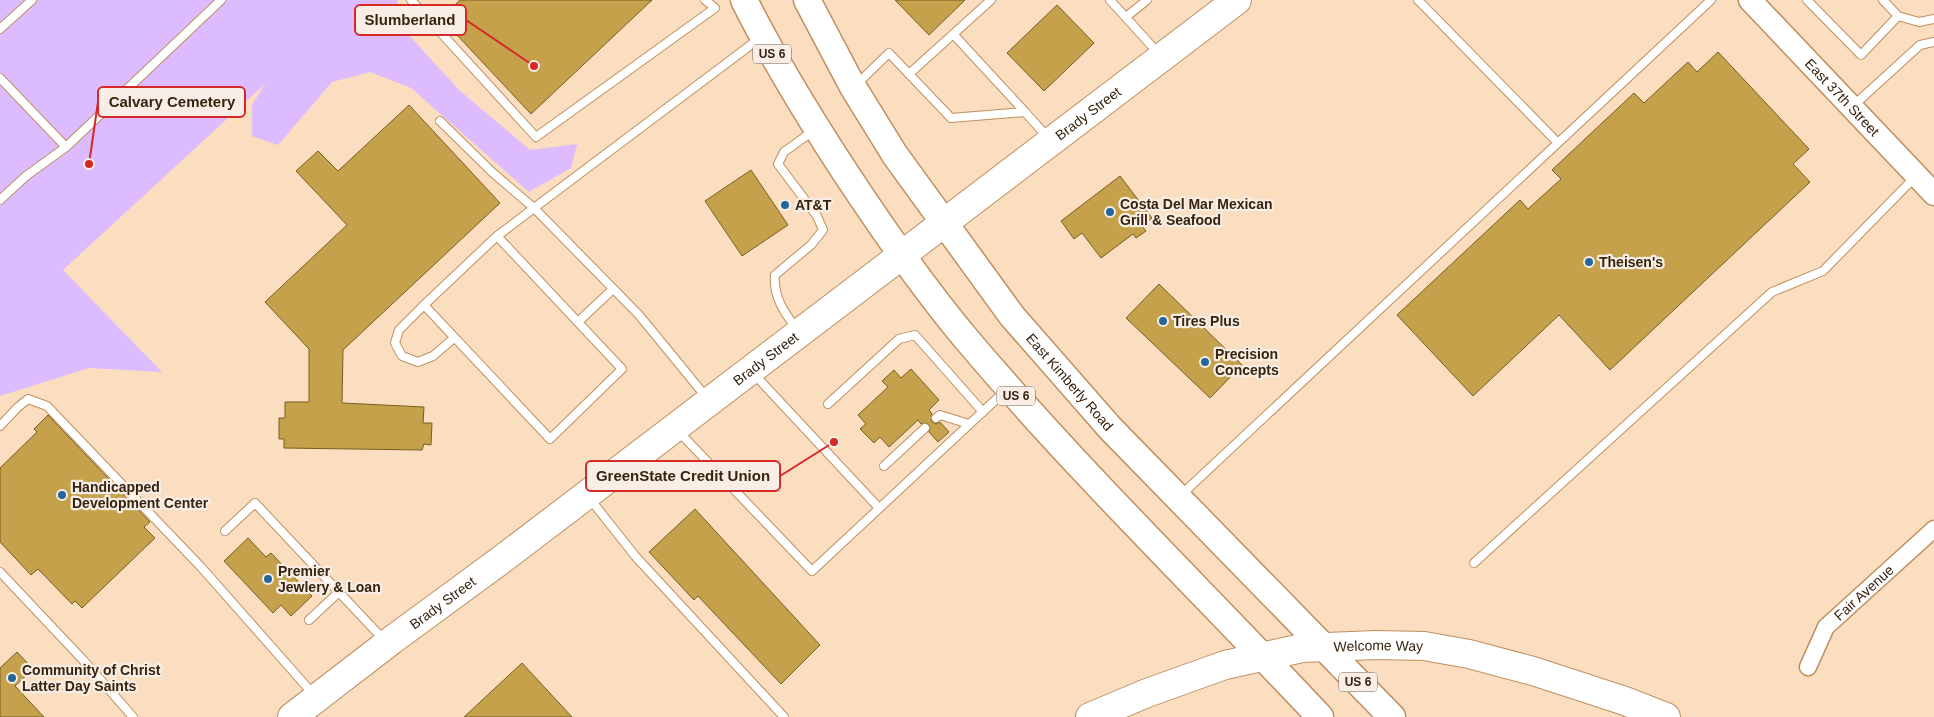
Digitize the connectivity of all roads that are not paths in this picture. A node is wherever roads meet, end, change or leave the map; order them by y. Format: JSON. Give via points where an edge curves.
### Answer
{"nodes":[{"id":1,"x":32,"y":0,"type":"edge"},
{"id":2,"x":222,"y":0,"type":"edge"},
{"id":3,"x":410,"y":0,"type":"edge"},
{"id":4,"x":705,"y":0,"type":"edge"},
{"id":5,"x":744,"y":0,"type":"edge"},
{"id":6,"x":807,"y":0,"type":"edge"},
{"id":7,"x":991,"y":0,"type":"edge"},
{"id":8,"x":1110,"y":0,"type":"edge"},
{"id":9,"x":1147,"y":0,"type":"edge"},
{"id":10,"x":1418,"y":0,"type":"edge"},
{"id":11,"x":1712,"y":0,"type":"edge"},
{"id":12,"x":1750,"y":0,"type":"edge"},
{"id":13,"x":1807,"y":0,"type":"edge"},
{"id":14,"x":1883,"y":0,"type":"edge"},
{"id":15,"x":1228,"y":5,"type":"edge"},
{"id":16,"x":1898,"y":16,"type":"junction"},
{"id":17,"x":1126,"y":17,"type":"junction"},
{"id":18,"x":1934,"y":19,"type":"edge"},
{"id":19,"x":0,"y":29,"type":"edge"},
{"id":20,"x":954,"y":35,"type":"junction"},
{"id":21,"x":762,"y":36,"type":"junction"},
{"id":22,"x":1934,"y":42,"type":"edge"},
{"id":23,"x":1162,"y":57,"type":"junction"},
{"id":24,"x":909,"y":74,"type":"junction"},
{"id":25,"x":0,"y":78,"type":"edge"},
{"id":26,"x":853,"y":87,"type":"junction"},
{"id":27,"x":1852,"y":107,"type":"junction"},
{"id":28,"x":1025,"y":112,"type":"junction"},
{"id":29,"x":440,"y":121,"type":"dead end"},
{"id":30,"x":817,"y":129,"type":"junction"},
{"id":31,"x":1052,"y":142,"type":"junction"},
{"id":32,"x":1558,"y":143,"type":"junction"},
{"id":33,"x":66,"y":147,"type":"junction"},
{"id":34,"x":1917,"y":176,"type":"junction"},
{"id":35,"x":1934,"y":194,"type":"edge"},
{"id":36,"x":0,"y":200,"type":"edge"},
{"id":37,"x":534,"y":208,"type":"junction"},
{"id":38,"x":944,"y":224,"type":"junction"},
{"id":39,"x":497,"y":236,"type":"junction"},
{"id":40,"x":902,"y":255,"type":"junction"},
{"id":41,"x":613,"y":289,"type":"junction"},
{"id":42,"x":424,"y":305,"type":"junction"},
{"id":43,"x":578,"y":322,"type":"junction"},
{"id":44,"x":800,"y":333,"type":"junction"},
{"id":45,"x":454,"y":338,"type":"junction"},
{"id":46,"x":751,"y":370,"type":"junction"},
{"id":47,"x":1008,"y":388,"type":"junction"},
{"id":48,"x":709,"y":402,"type":"junction"},
{"id":49,"x":828,"y":404,"type":"dead end"},
{"id":50,"x":983,"y":412,"type":"junction"},
{"id":51,"x":936,"y":418,"type":"dead end"},
{"id":52,"x":969,"y":424,"type":"junction"},
{"id":53,"x":0,"y":426,"type":"edge"},
{"id":54,"x":675,"y":428,"type":"junction"},
{"id":55,"x":925,"y":428,"type":"dead end"},
{"id":56,"x":884,"y":466,"type":"dead end"},
{"id":57,"x":587,"y":495,"type":"junction"},
{"id":58,"x":1178,"y":498,"type":"junction"},
{"id":59,"x":879,"y":508,"type":"junction"},
{"id":60,"x":1934,"y":529,"type":"edge"},
{"id":61,"x":226,"y":531,"type":"dead end"},
{"id":62,"x":1474,"y":563,"type":"dead end"},
{"id":63,"x":0,"y":572,"type":"edge"},
{"id":64,"x":339,"y":592,"type":"junction"},
{"id":65,"x":309,"y":620,"type":"dead end"},
{"id":66,"x":387,"y":644,"type":"junction"},
{"id":67,"x":1323,"y":647,"type":"junction"},
{"id":68,"x":1264,"y":656,"type":"junction"},
{"id":69,"x":1808,"y":667,"type":"dead end"},
{"id":70,"x":317,"y":698,"type":"junction"},
{"id":71,"x":133,"y":717,"type":"edge"},
{"id":72,"x":292,"y":717,"type":"edge"},
{"id":73,"x":784,"y":717,"type":"edge"},
{"id":74,"x":1090,"y":717,"type":"edge"},
{"id":75,"x":1320,"y":717,"type":"edge"},
{"id":76,"x":1392,"y":717,"type":"edge"},
{"id":77,"x":1666,"y":717,"type":"edge"}],
"edges":[{"from":1,"to":19,"type":"lane"},
{"from":2,"to":33,"type":"lane"},
{"from":3,"to":4,"type":"lane","via":[[536,137],[715,8]]},
{"from":5,"to":21,"type":"main road","number":"US 6"},
{"from":6,"to":26,"type":"main road","name":"East Kimberly Road","number":"US 6"},
{"from":7,"to":20,"type":"lane"},
{"from":8,"to":17,"type":"lane"},
{"from":9,"to":17,"type":"lane"},
{"from":10,"to":32,"type":"lane"},
{"from":11,"to":32,"type":"lane"},
{"from":12,"to":27,"type":"street","name":"East 37th Street"},
{"from":13,"to":16,"type":"lane","via":[[1861,55]]},
{"from":14,"to":16,"type":"lane"},
{"from":15,"to":23,"type":"highway","name":"Brady Street"},
{"from":16,"to":18,"type":"lane","via":[[1919,22]]},
{"from":17,"to":23,"type":"lane"},
{"from":20,"to":24,"type":"lane"},
{"from":20,"to":28,"type":"lane"},
{"from":21,"to":30,"type":"main road","number":"US 6"},
{"from":21,"to":37,"type":"lane"},
{"from":22,"to":27,"type":"lane","via":[[1920,45]]},
{"from":23,"to":31,"type":"highway","name":"Brady Street"},
{"from":24,"to":26,"type":"lane","via":[[889,53]]},
{"from":24,"to":28,"type":"lane","via":[[951,118]]},
{"from":25,"to":33,"type":"lane"},
{"from":26,"to":38,"type":"main road","name":"East Kimberly Road","number":"US 6"},
{"from":27,"to":34,"type":"street","name":"East 37th Street"},
{"from":28,"to":31,"type":"lane"},
{"from":29,"to":37,"type":"lane"},
{"from":30,"to":40,"type":"main road","number":"US 6"},
{"from":30,"to":44,"type":"lane","via":[[784,152],[778,164],[817,216],[823,230],[811,245],[775,275],[774,286],[784,314]]},
{"from":31,"to":38,"type":"highway","name":"Brady Street"},
{"from":32,"to":58,"type":"lane"},
{"from":33,"to":36,"type":"lane"},
{"from":34,"to":35,"type":"street","name":"East 37th Street"},
{"from":34,"to":62,"type":"lane","via":[[1823,271],[1772,292]]},
{"from":37,"to":39,"type":"lane"},
{"from":37,"to":41,"type":"lane"},
{"from":38,"to":40,"type":"highway","name":"Brady Street"},
{"from":38,"to":58,"type":"main road","name":"East Kimberly Road","number":"US 6","via":[[1012,316],[1110,428]]},
{"from":39,"to":42,"type":"lane"},
{"from":39,"to":43,"type":"lane"},
{"from":40,"to":44,"type":"highway","name":"Brady Street"},
{"from":40,"to":47,"type":"main road","number":"US 6","via":[[938,305]]},
{"from":41,"to":43,"type":"lane"},
{"from":41,"to":48,"type":"lane","via":[[639,315]]},
{"from":42,"to":45,"type":"lane"},
{"from":42,"to":45,"type":"lane","via":[[399,330],[396,343],[402,356],[418,362],[433,356]]},
{"from":43,"to":45,"type":"lane","via":[[622,369],[550,439]]},
{"from":44,"to":46,"type":"highway","name":"Brady Street"},
{"from":46,"to":48,"type":"highway","name":"Brady Street"},
{"from":46,"to":59,"type":"lane"},
{"from":47,"to":50,"type":"lane"},
{"from":47,"to":68,"type":"main road","number":"US 6"},
{"from":48,"to":54,"type":"highway","name":"Brady Street"},
{"from":49,"to":50,"type":"lane","via":[[899,339],[915,334]]},
{"from":50,"to":52,"type":"lane"},
{"from":51,"to":52,"type":"lane","via":[[940,414]]},
{"from":52,"to":59,"type":"lane"},
{"from":53,"to":70,"type":"lane","via":[[28,399],[47,406],[201,567]]},
{"from":54,"to":57,"type":"highway","name":"Brady Street"},
{"from":54,"to":59,"type":"lane","via":[[812,571]]},
{"from":55,"to":56,"type":"lane"},
{"from":57,"to":66,"type":"highway","name":"Brady Street"},
{"from":57,"to":73,"type":"lane","via":[[636,557]]},
{"from":58,"to":67,"type":"main road","name":"East Kimberly Road","number":"US 6"},
{"from":60,"to":69,"type":"street","name":"Fair Avenue","via":[[1826,627]]},
{"from":61,"to":64,"type":"lane","via":[[255,503]]},
{"from":63,"to":71,"type":"lane"},
{"from":64,"to":65,"type":"lane"},
{"from":64,"to":66,"type":"lane"},
{"from":66,"to":70,"type":"highway","name":"Brady Street"},
{"from":67,"to":68,"type":"highway","name":"Welcome Way"},
{"from":67,"to":76,"type":"main road","name":"East Kimberly Road","number":"US 6"},
{"from":67,"to":77,"type":"highway","name":"Welcome Way","via":[[1424,646],[1469,654],[1533,671]]},
{"from":68,"to":74,"type":"highway","name":"Welcome Way","via":[[1226,665]]},
{"from":68,"to":75,"type":"main road","number":"US 6"},
{"from":70,"to":72,"type":"highway","name":"Brady Street"}]}
